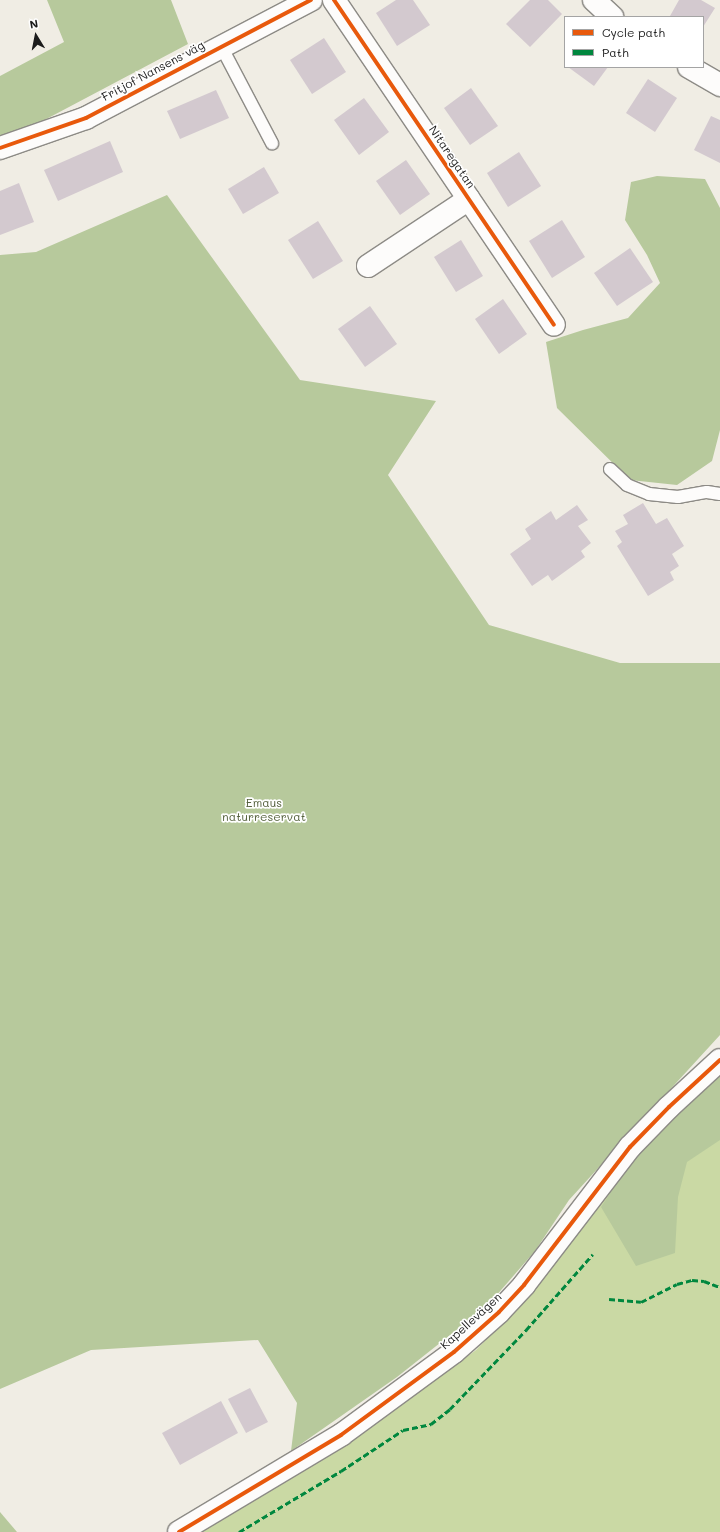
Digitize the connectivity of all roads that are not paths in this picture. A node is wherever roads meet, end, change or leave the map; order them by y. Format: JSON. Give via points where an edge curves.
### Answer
{"nodes":[{"id":1,"x":311,"y":0,"type":"edge"},
{"id":2,"x":334,"y":0,"type":"edge"},
{"id":3,"x":594,"y":0,"type":"edge"},
{"id":4,"x":611,"y":16,"type":"edge"},
{"id":5,"x":221,"y":46,"type":"junction"},
{"id":6,"x":691,"y":68,"type":"edge"},
{"id":7,"x":720,"y":85,"type":"edge"},
{"id":8,"x":272,"y":143,"type":"dead end"},
{"id":9,"x":0,"y":148,"type":"edge"},
{"id":10,"x":469,"y":200,"type":"junction"},
{"id":11,"x":368,"y":266,"type":"dead end"},
{"id":12,"x":554,"y":325,"type":"dead end"},
{"id":13,"x":610,"y":469,"type":"dead end"},
{"id":14,"x":720,"y":494,"type":"edge"},
{"id":15,"x":720,"y":1060,"type":"edge"},
{"id":16,"x":179,"y":1532,"type":"edge"}],
"edges":[{"from":1,"to":5,"type":"street","name":"Fritjof Nansens väg"},
{"from":2,"to":10,"type":"street","name":"Nitaregatan"},
{"from":3,"to":4,"type":"street"},
{"from":5,"to":8,"type":"lane"},
{"from":5,"to":9,"type":"street","name":"Fritjof Nansens väg","via":[[86,118]]},
{"from":6,"to":7,"type":"street"},
{"from":10,"to":11,"type":"street","name":"Nitaregatan"},
{"from":10,"to":12,"type":"street","name":"Nitaregatan"},
{"from":13,"to":14,"type":"lane","via":[[627,485],[649,494],[678,497],[708,492]]},
{"from":15,"to":16,"type":"street","name":"Kapellevägen","via":[[630,1147],[524,1285],[454,1352],[341,1435]]}]}
